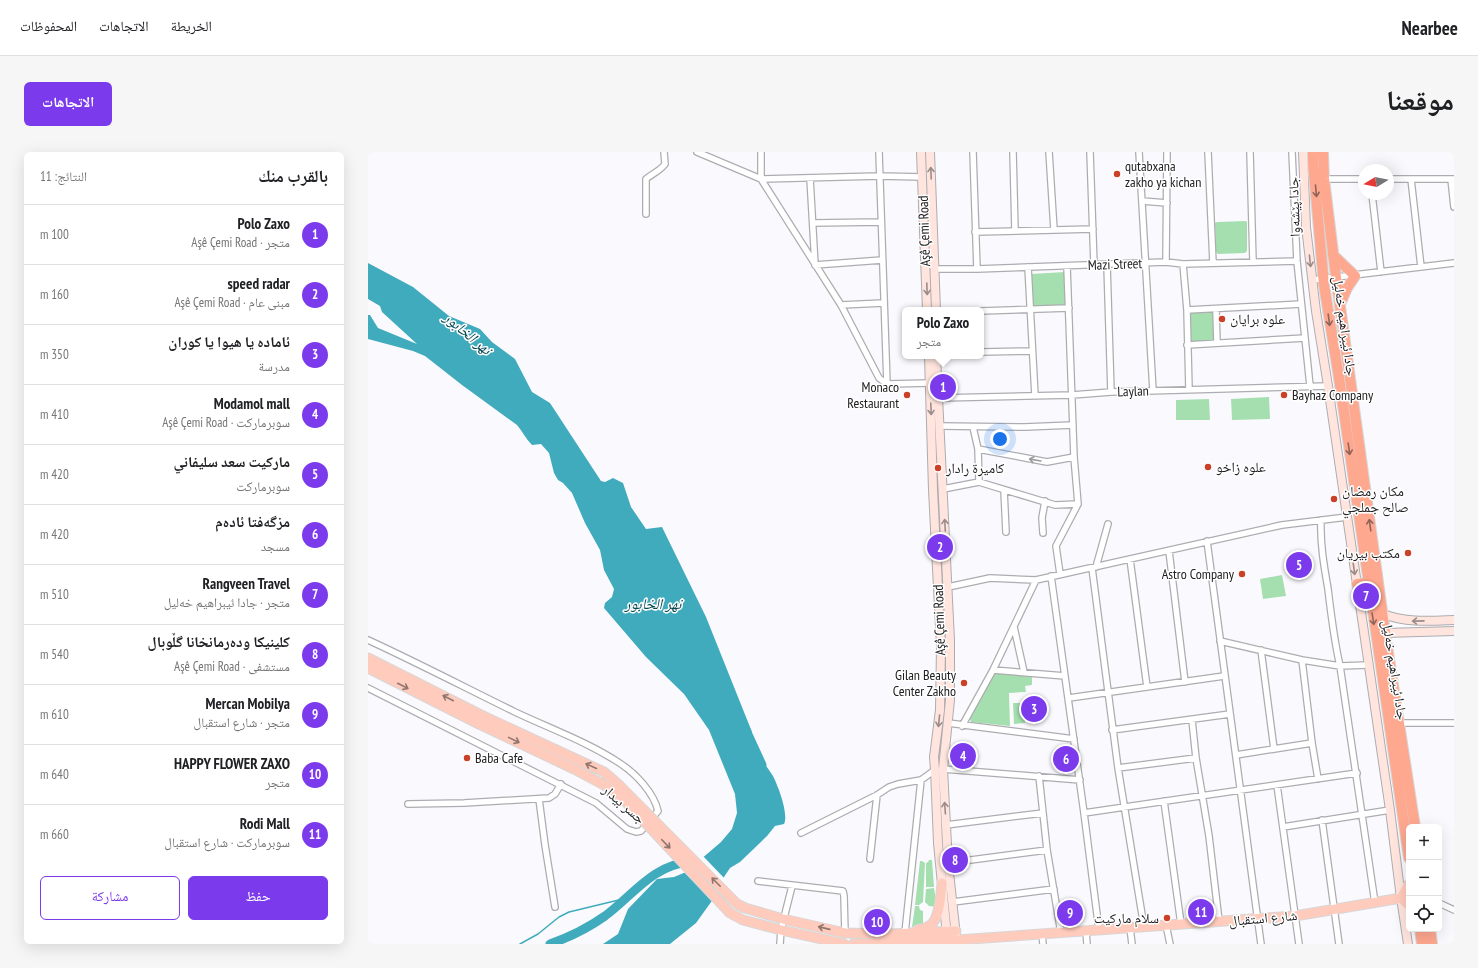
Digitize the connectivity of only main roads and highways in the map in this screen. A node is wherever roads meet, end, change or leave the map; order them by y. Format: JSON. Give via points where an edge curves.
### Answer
{"nodes":[{"id":1,"x":922,"y":152,"type":"edge"},
{"id":2,"x":930,"y":152,"type":"edge"},
{"id":3,"x":1303,"y":152,"type":"edge"},
{"id":4,"x":1313,"y":152,"type":"edge"},
{"id":5,"x":1323,"y":152,"type":"edge"},
{"id":6,"x":1333,"y":255,"type":"junction"},
{"id":7,"x":1340,"y":304,"type":"junction"},
{"id":8,"x":927,"y":307,"type":"edge"},
{"id":9,"x":936,"y":307,"type":"edge"},
{"id":10,"x":929,"y":359,"type":"edge"},
{"id":11,"x":936,"y":359,"type":"edge"},
{"id":12,"x":1368,"y":583,"type":"junction"},
{"id":13,"x":1356,"y":584,"type":"junction"},
{"id":14,"x":1383,"y":614,"type":"junction"},
{"id":15,"x":1454,"y":620,"type":"edge"},
{"id":16,"x":1454,"y":631,"type":"edge"},
{"id":17,"x":1385,"y":633,"type":"junction"},
{"id":18,"x":368,"y":658,"type":"edge"},
{"id":19,"x":368,"y":668,"type":"edge"},
{"id":20,"x":481,"y":720,"type":"junction"},
{"id":21,"x":1398,"y":748,"type":"junction"},
{"id":22,"x":1403,"y":778,"type":"junction"},
{"id":23,"x":1406,"y":824,"type":"edge"},
{"id":24,"x":1414,"y":824,"type":"edge"},
{"id":25,"x":942,"y":883,"type":"junction"},
{"id":26,"x":1406,"y":889,"type":"edge"},
{"id":27,"x":1401,"y":898,"type":"junction"},
{"id":28,"x":1406,"y":903,"type":"edge"},
{"id":29,"x":1420,"y":932,"type":"edge"},
{"id":30,"x":1430,"y":932,"type":"edge"},
{"id":31,"x":905,"y":933,"type":"junction"},
{"id":32,"x":952,"y":938,"type":"edge"},
{"id":33,"x":813,"y":941,"type":"edge"},
{"id":34,"x":912,"y":943,"type":"edge"},
{"id":35,"x":844,"y":944,"type":"edge"},
{"id":36,"x":852,"y":944,"type":"edge"},
{"id":37,"x":881,"y":944,"type":"edge"},
{"id":38,"x":1408,"y":944,"type":"edge"},
{"id":39,"x":1422,"y":944,"type":"edge"},
{"id":40,"x":1432,"y":944,"type":"edge"}],
"edges":[{"from":1,"to":8,"type":"main road","name":"Aşê Çemi Road","one_way":true},
{"from":9,"to":2,"type":"main road","name":"Aşê Çemi Road","one_way":true},
{"from":3,"to":13,"type":"main road","name":"جادا ئیبراهیم خەلیل","one_way":true,"via":[[1306,227],[1312,280]]},
{"from":4,"to":12,"type":"highway","name":"جادا ئیبراهیم خەلیل","one_way":true,"via":[[1324,279]]},
{"from":5,"to":6,"type":"highway","name":"جادا ئیبراهیم خەلیل"},
{"from":6,"to":7,"type":"highway","name":"جادا ئیبراهیم خەلیل"},
{"from":6,"to":7,"type":"highway","via":[[1355,276]]},
{"from":14,"to":7,"type":"highway","name":"جادا ئیبراهیم خەلیل","one_way":true},
{"from":10,"to":25,"type":"main road","name":"Aşê Çemi Road","one_way":true,"via":[[941,646],[940,710],[934,757]]},
{"from":32,"to":11,"type":"main road","name":"Aşê Çemi Road","one_way":true,"via":[[953,902],[948,863],[943,769],[950,700],[950,640]]},
{"from":12,"to":13,"type":"highway"},
{"from":12,"to":21,"type":"highway","name":"جادا ئیبراهیم خەلیل","one_way":true},
{"from":13,"to":27,"type":"main road","name":"جادا ئیبراهیم خەلیل"},
{"from":15,"to":14,"type":"main road","one_way":true,"via":[[1397,620]]},
{"from":14,"to":17,"type":"highway","name":"جادا ئیبراهیم خەلیل"},
{"from":16,"to":17,"type":"main road"},
{"from":17,"to":21,"type":"highway","name":"جادا ئیبراهیم خەلیل","via":[[1400,723]]},
{"from":20,"to":18,"type":"main road","one_way":true},
{"from":19,"to":20,"type":"main road","one_way":true},
{"from":31,"to":20,"type":"main road","name":"جسر بيدار","one_way":true,"bridge":true,"via":[[845,933],[783,919],[737,904],[604,772]]},
{"from":20,"to":33,"type":"main road","name":"جسر بيدار","one_way":true,"bridge":true,"via":[[604,785],[625,801],[730,913],[743,920]]},
{"from":21,"to":22,"type":"highway"},
{"from":22,"to":23,"type":"highway"},
{"from":22,"to":24,"type":"highway"},
{"from":25,"to":31,"type":"main road","via":[[938,909],[932,924]]},
{"from":25,"to":32,"type":"main road","name":"Aşê Çemi Road"},
{"from":26,"to":27,"type":"main road"},
{"from":27,"to":28,"type":"main road"},
{"from":27,"to":32,"type":"main road","name":"شارع استقبال","via":[[1295,916]]},
{"from":27,"to":38,"type":"main road","name":"جادا ئیبراهیم خەلیل"},
{"from":29,"to":39,"type":"highway"},
{"from":30,"to":40,"type":"highway"},
{"from":31,"to":32,"type":"main road"},
{"from":32,"to":34,"type":"main road"},
{"from":33,"to":35,"type":"main road","name":"جسر بيدار"},
{"from":34,"to":37,"type":"main road"},
{"from":36,"to":37,"type":"main road"}]}
